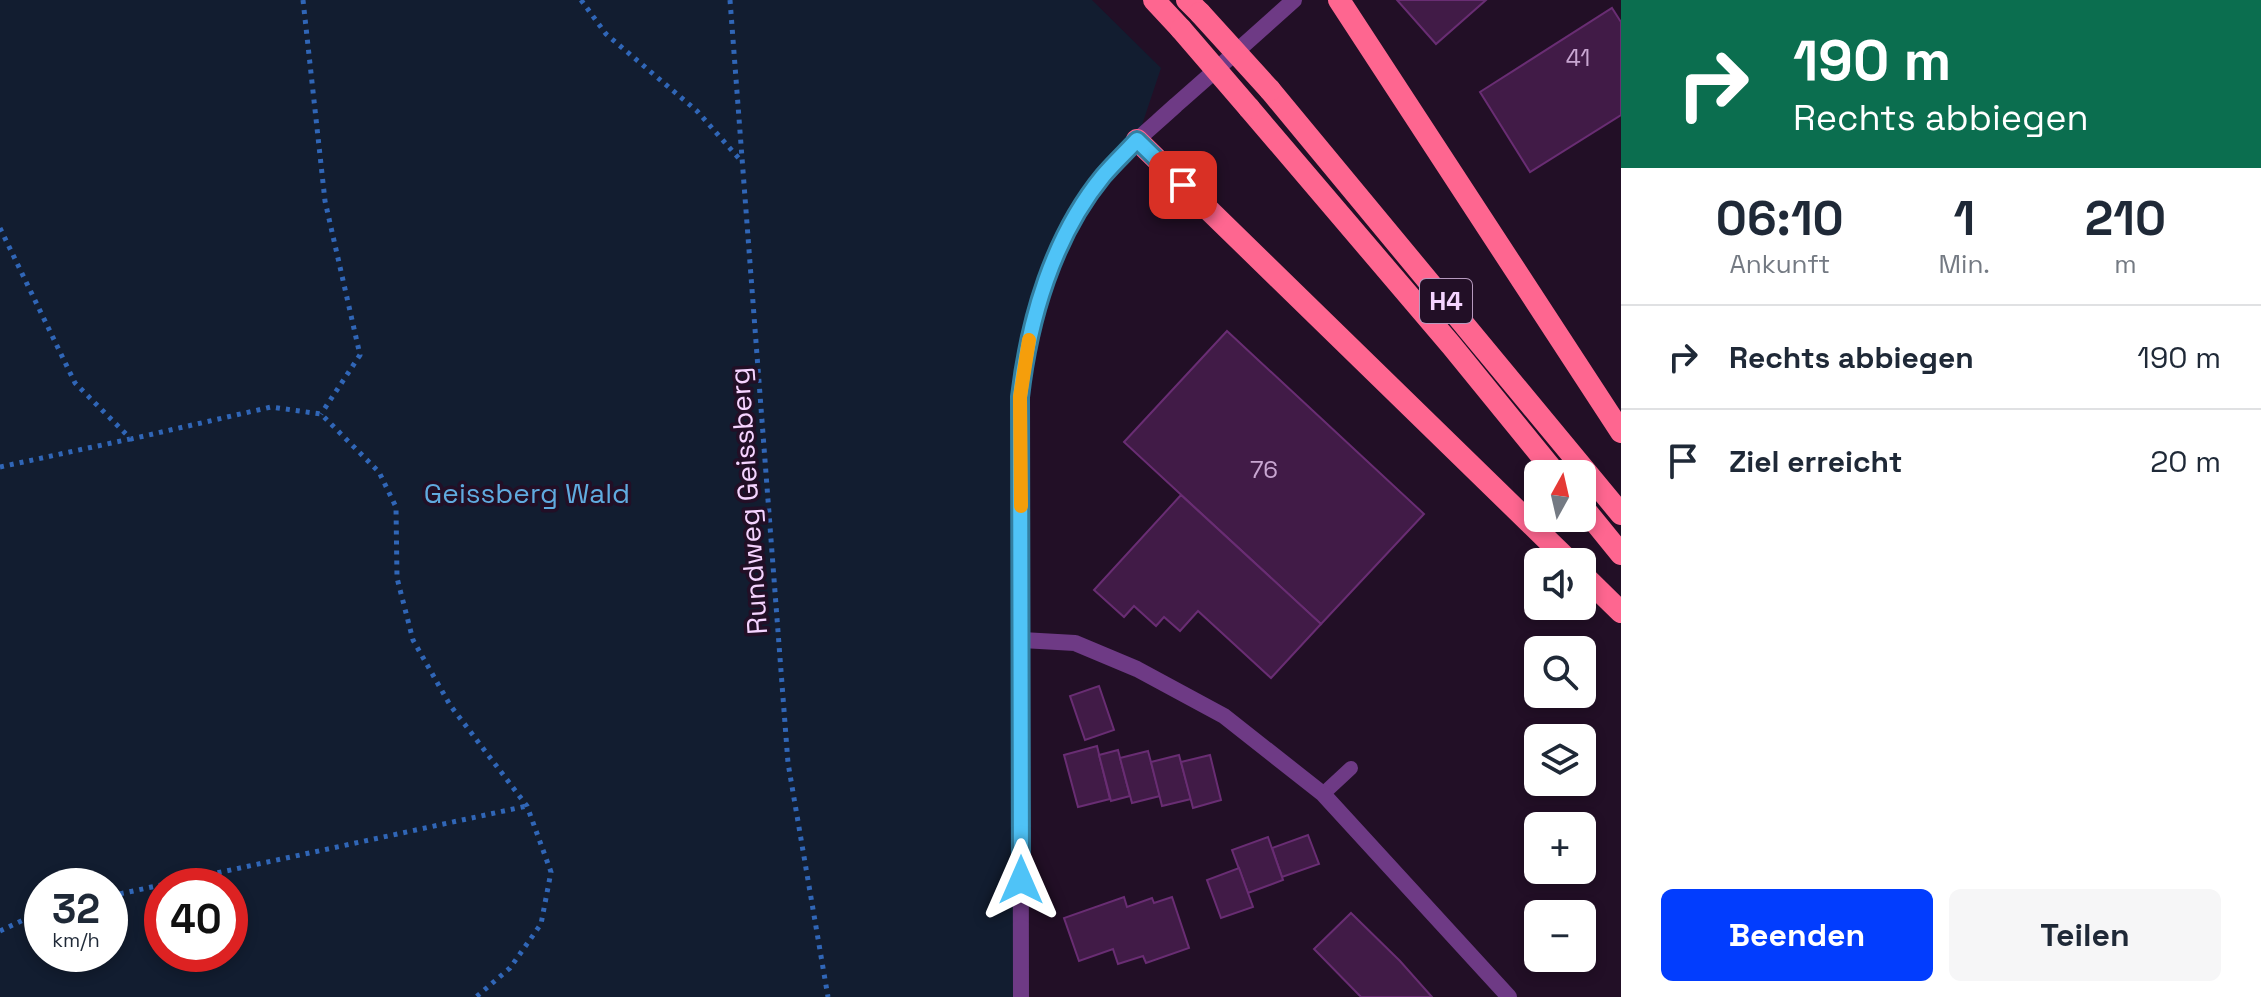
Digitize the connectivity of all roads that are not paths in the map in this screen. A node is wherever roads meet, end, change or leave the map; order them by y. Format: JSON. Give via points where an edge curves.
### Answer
{"nodes":[{"id":1,"x":1154,"y":0,"type":"edge"},
{"id":2,"x":1294,"y":0,"type":"edge"},
{"id":3,"x":1339,"y":0,"type":"edge"},
{"id":4,"x":1194,"y":6,"type":"edge"},
{"id":5,"x":1137,"y":140,"type":"junction"},
{"id":6,"x":1621,"y":432,"type":"edge"},
{"id":7,"x":1545,"y":460,"type":"edge"},
{"id":8,"x":1621,"y":514,"type":"edge"},
{"id":9,"x":1596,"y":523,"type":"edge"},
{"id":10,"x":1556,"y":548,"type":"edge"},
{"id":11,"x":1621,"y":554,"type":"edge"},
{"id":12,"x":1596,"y":588,"type":"edge"},
{"id":13,"x":1621,"y":612,"type":"edge"},
{"id":14,"x":1022,"y":640,"type":"junction"},
{"id":15,"x":1351,"y":768,"type":"dead end"},
{"id":16,"x":1323,"y":794,"type":"junction"},
{"id":17,"x":1021,"y":997,"type":"edge"},
{"id":18,"x":1509,"y":997,"type":"edge"}],
"edges":[{"from":1,"to":7,"type":"highway","number":"H4","bridge":true},
{"from":2,"to":5,"type":"street"},
{"from":3,"to":6,"type":"highway"},
{"from":4,"to":8,"type":"highway","number":"H4","bridge":true,"via":[[1270,90]]},
{"from":5,"to":10,"type":"highway"},
{"from":5,"to":14,"type":"street","via":[[1103,176],[1054,259],[1025,356],[1020,397]]},
{"from":9,"to":11,"type":"highway"},
{"from":12,"to":13,"type":"highway"},
{"from":14,"to":16,"type":"street","via":[[1075,643],[1137,669],[1224,716]]},
{"from":14,"to":17,"type":"street"},
{"from":15,"to":16,"type":"lane"},
{"from":16,"to":18,"type":"street"}]}
